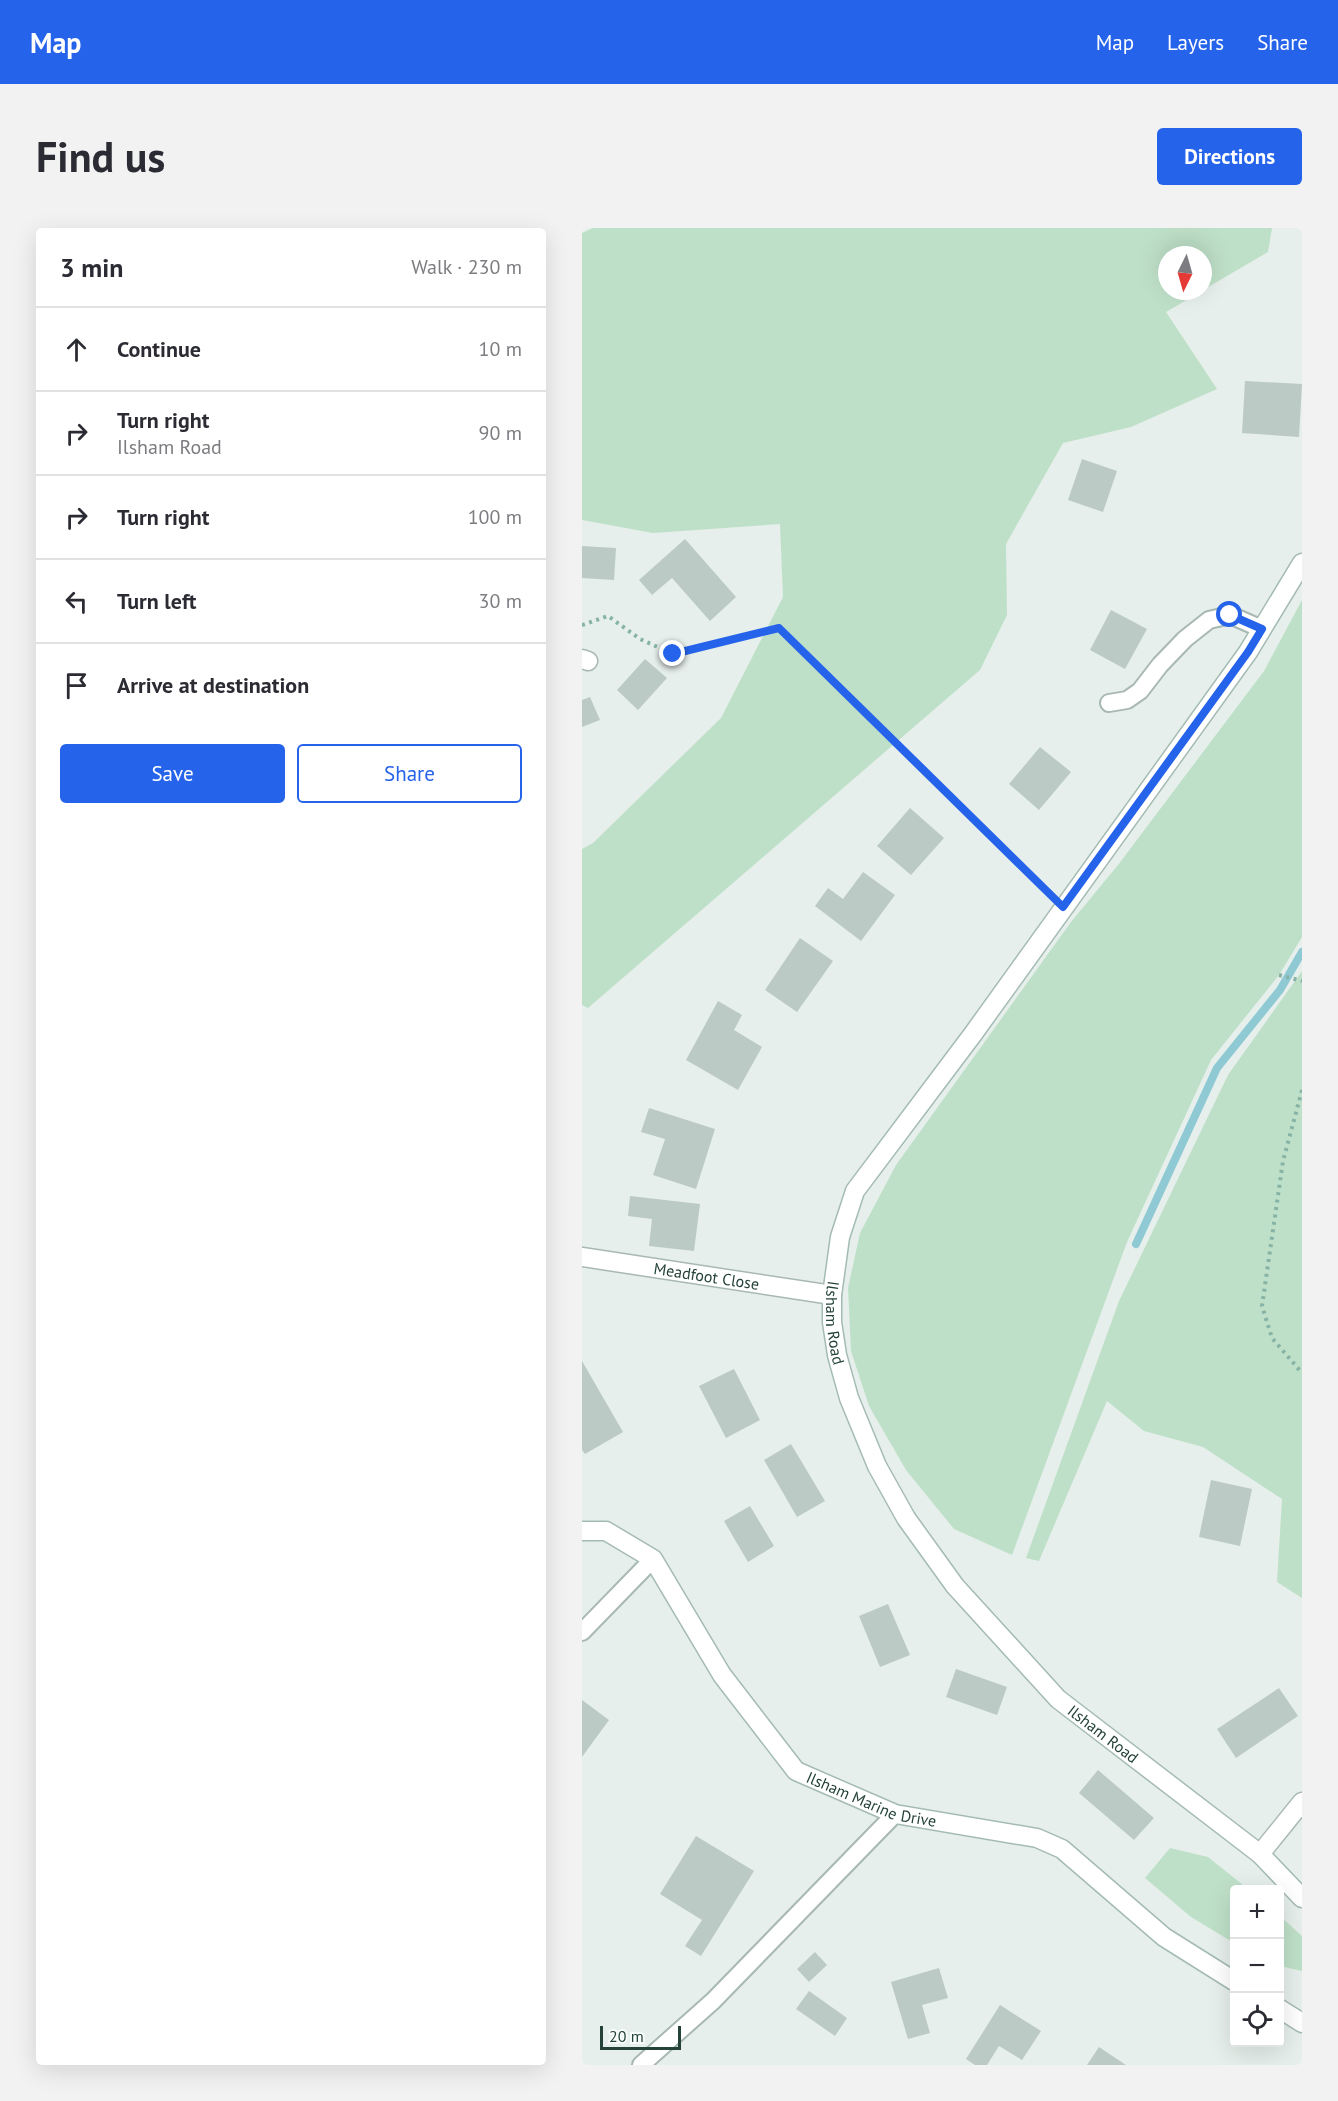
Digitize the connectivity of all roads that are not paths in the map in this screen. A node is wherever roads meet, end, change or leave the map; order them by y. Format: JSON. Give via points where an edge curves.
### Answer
{"nodes":[{"id":1,"x":1302,"y":563,"type":"edge"},
{"id":2,"x":1262,"y":629,"type":"junction"},
{"id":3,"x":1109,"y":703,"type":"dead end"},
{"id":4,"x":582,"y":1257,"type":"edge"},
{"id":5,"x":832,"y":1295,"type":"junction"},
{"id":6,"x":582,"y":1531,"type":"edge"},
{"id":7,"x":653,"y":1559,"type":"junction"},
{"id":8,"x":582,"y":1632,"type":"edge"},
{"id":9,"x":1302,"y":1802,"type":"edge"},
{"id":10,"x":895,"y":1814,"type":"junction"},
{"id":11,"x":1260,"y":1854,"type":"junction"},
{"id":12,"x":1302,"y":1898,"type":"edge"},
{"id":13,"x":1230,"y":1978,"type":"edge"},
{"id":14,"x":1284,"y":2012,"type":"edge"},
{"id":15,"x":1302,"y":2023,"type":"edge"},
{"id":16,"x":641,"y":2065,"type":"edge"}],
"edges":[{"from":1,"to":2,"type":"street","name":"Ilsham Road"},
{"from":2,"to":3,"type":"lane","via":[[1230,615],[1209,620],[1185,639],[1140,691],[1127,700]]},
{"from":2,"to":5,"type":"street","name":"Ilsham Road","via":[[855,1191],[840,1237]]},
{"from":4,"to":5,"type":"street","name":"Meadfoot Close"},
{"from":5,"to":11,"type":"street","name":"Ilsham Road","via":[[837,1355],[849,1398],[877,1466],[906,1518],[956,1587],[1058,1699]]},
{"from":6,"to":7,"type":"street","name":"Ilsham Marine Drive","via":[[606,1531]]},
{"from":7,"to":8,"type":"lane"},
{"from":7,"to":10,"type":"street","name":"Ilsham Marine Drive","via":[[722,1675],[796,1771]]},
{"from":9,"to":11,"type":"street"},
{"from":10,"to":13,"type":"street","name":"Ilsham Marine Drive","via":[[1037,1838],[1062,1849],[1164,1937]]},
{"from":10,"to":16,"type":"lane","via":[[713,2001]]},
{"from":11,"to":12,"type":"street","name":"Ilsham Road"},
{"from":14,"to":15,"type":"street"}]}
